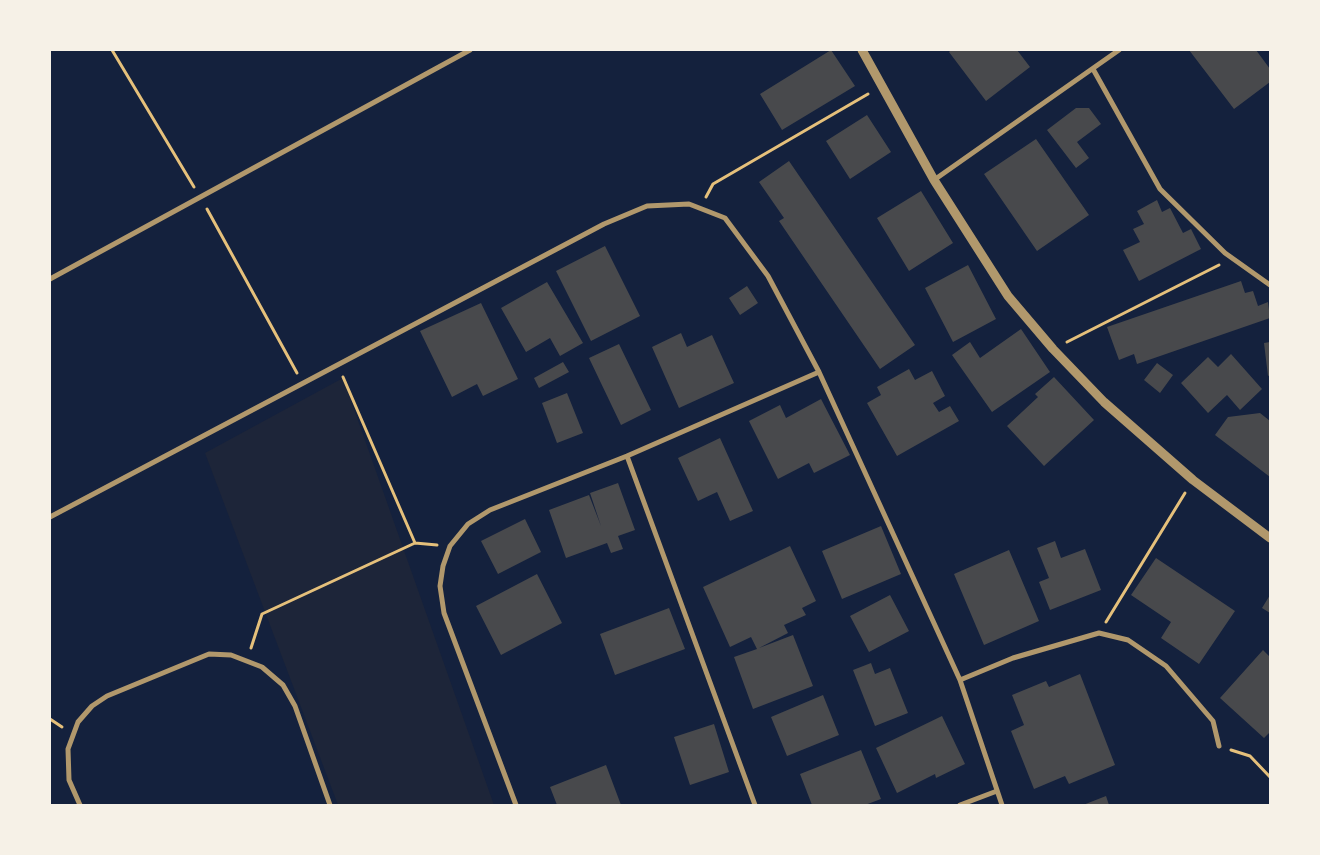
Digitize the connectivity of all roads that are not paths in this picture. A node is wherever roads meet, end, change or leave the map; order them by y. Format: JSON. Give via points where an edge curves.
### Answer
{"nodes":[{"id":1,"x":470,"y":50,"type":"edge"},
{"id":2,"x":862,"y":50,"type":"edge"},
{"id":3,"x":1119,"y":50,"type":"edge"},
{"id":4,"x":1093,"y":69,"type":"junction"},
{"id":5,"x":934,"y":180,"type":"junction"},
{"id":6,"x":50,"y":279,"type":"edge"},
{"id":7,"x":1270,"y":285,"type":"edge"},
{"id":8,"x":819,"y":372,"type":"junction"},
{"id":9,"x":628,"y":456,"type":"junction"},
{"id":10,"x":50,"y":517,"type":"edge"},
{"id":11,"x":1270,"y":538,"type":"edge"},
{"id":12,"x":960,"y":680,"type":"junction"},
{"id":13,"x":1219,"y":746,"type":"road end"},
{"id":14,"x":997,"y":791,"type":"junction"},
{"id":15,"x":80,"y":805,"type":"edge"},
{"id":16,"x":330,"y":805,"type":"edge"},
{"id":17,"x":516,"y":805,"type":"edge"},
{"id":18,"x":755,"y":805,"type":"edge"},
{"id":19,"x":960,"y":805,"type":"edge"},
{"id":20,"x":1002,"y":805,"type":"edge"}],
"edges":[{"from":1,"to":6,"type":"street"},
{"from":2,"to":5,"type":"street"},
{"from":3,"to":4,"type":"street"},
{"from":4,"to":5,"type":"street"},
{"from":4,"to":7,"type":"street","via":[[1160,189],[1233,258]]},
{"from":5,"to":11,"type":"street","via":[[1008,296],[1053,349],[1104,402],[1193,480]]},
{"from":8,"to":9,"type":"street"},
{"from":8,"to":10,"type":"street","via":[[768,276],[725,218],[689,204],[647,206],[604,224]]},
{"from":8,"to":12,"type":"street"},
{"from":9,"to":17,"type":"street","via":[[490,510],[468,524],[450,546],[440,586],[444,613]]},
{"from":9,"to":18,"type":"street"},
{"from":12,"to":13,"type":"street","via":[[1012,658],[1099,633],[1128,640],[1166,666],[1213,721]]},
{"from":12,"to":14,"type":"street"},
{"from":14,"to":19,"type":"street"},
{"from":14,"to":20,"type":"street"},
{"from":15,"to":16,"type":"street","via":[[70,780],[68,749],[78,722],[92,706],[107,696],[210,654],[231,655],[262,667],[283,684],[295,706]]}]}
